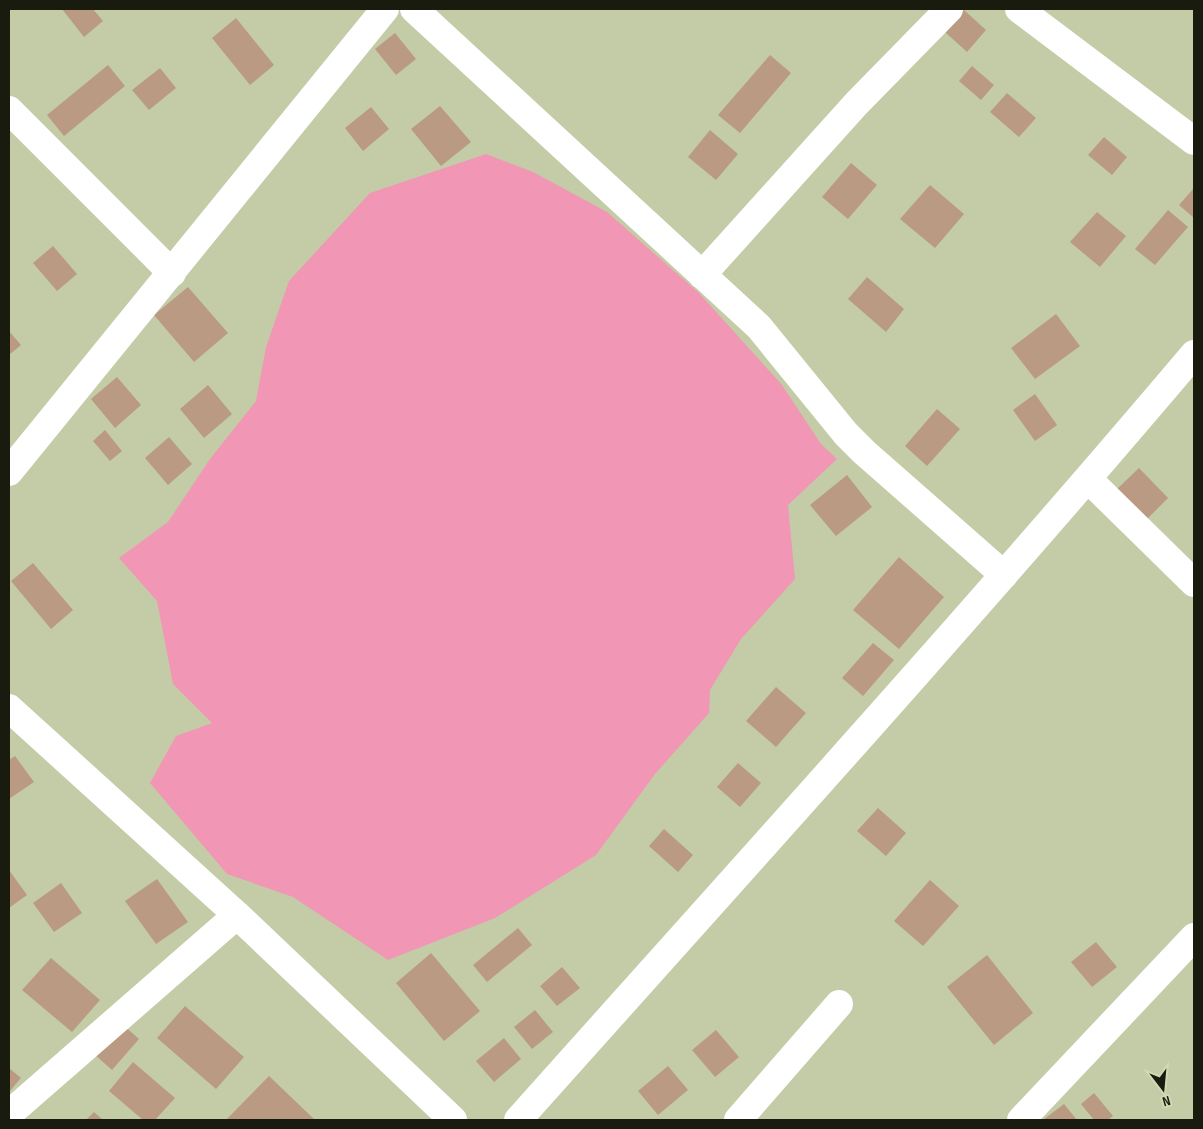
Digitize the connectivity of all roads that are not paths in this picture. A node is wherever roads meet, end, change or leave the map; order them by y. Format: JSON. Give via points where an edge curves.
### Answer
{"nodes":[{"id":1,"x":385,"y":9,"type":"edge"},
{"id":2,"x":414,"y":9,"type":"edge"},
{"id":3,"x":949,"y":9,"type":"edge"},
{"id":4,"x":1019,"y":9,"type":"edge"},
{"id":5,"x":14,"y":126,"type":"edge"},
{"id":6,"x":1194,"y":141,"type":"edge"},
{"id":7,"x":172,"y":273,"type":"junction"},
{"id":8,"x":702,"y":275,"type":"junction"},
{"id":9,"x":1194,"y":354,"type":"edge"},
{"id":10,"x":9,"y":472,"type":"edge"},
{"id":11,"x":1088,"y":480,"type":"junction"},
{"id":12,"x":1004,"y":575,"type":"junction"},
{"id":13,"x":1194,"y":583,"type":"edge"},
{"id":14,"x":9,"y":708,"type":"edge"},
{"id":15,"x":237,"y":915,"type":"junction"},
{"id":16,"x":1194,"y":937,"type":"edge"},
{"id":17,"x":839,"y":1004,"type":"dead end"},
{"id":18,"x":9,"y":1114,"type":"edge"},
{"id":19,"x":453,"y":1120,"type":"edge"},
{"id":20,"x":518,"y":1120,"type":"edge"},
{"id":21,"x":738,"y":1120,"type":"edge"},
{"id":22,"x":1021,"y":1120,"type":"edge"}],
"edges":[{"from":1,"to":7,"type":"street"},
{"from":2,"to":8,"type":"street"},
{"from":3,"to":8,"type":"street","via":[[856,104]]},
{"from":4,"to":6,"type":"street"},
{"from":5,"to":7,"type":"street"},
{"from":7,"to":10,"type":"street"},
{"from":8,"to":12,"type":"street","via":[[759,327],[864,452]]},
{"from":9,"to":11,"type":"street"},
{"from":11,"to":12,"type":"street"},
{"from":11,"to":13,"type":"street"},
{"from":12,"to":20,"type":"street"},
{"from":14,"to":15,"type":"street"},
{"from":15,"to":18,"type":"street"},
{"from":15,"to":19,"type":"street"},
{"from":16,"to":22,"type":"street"},
{"from":17,"to":21,"type":"street"}]}
